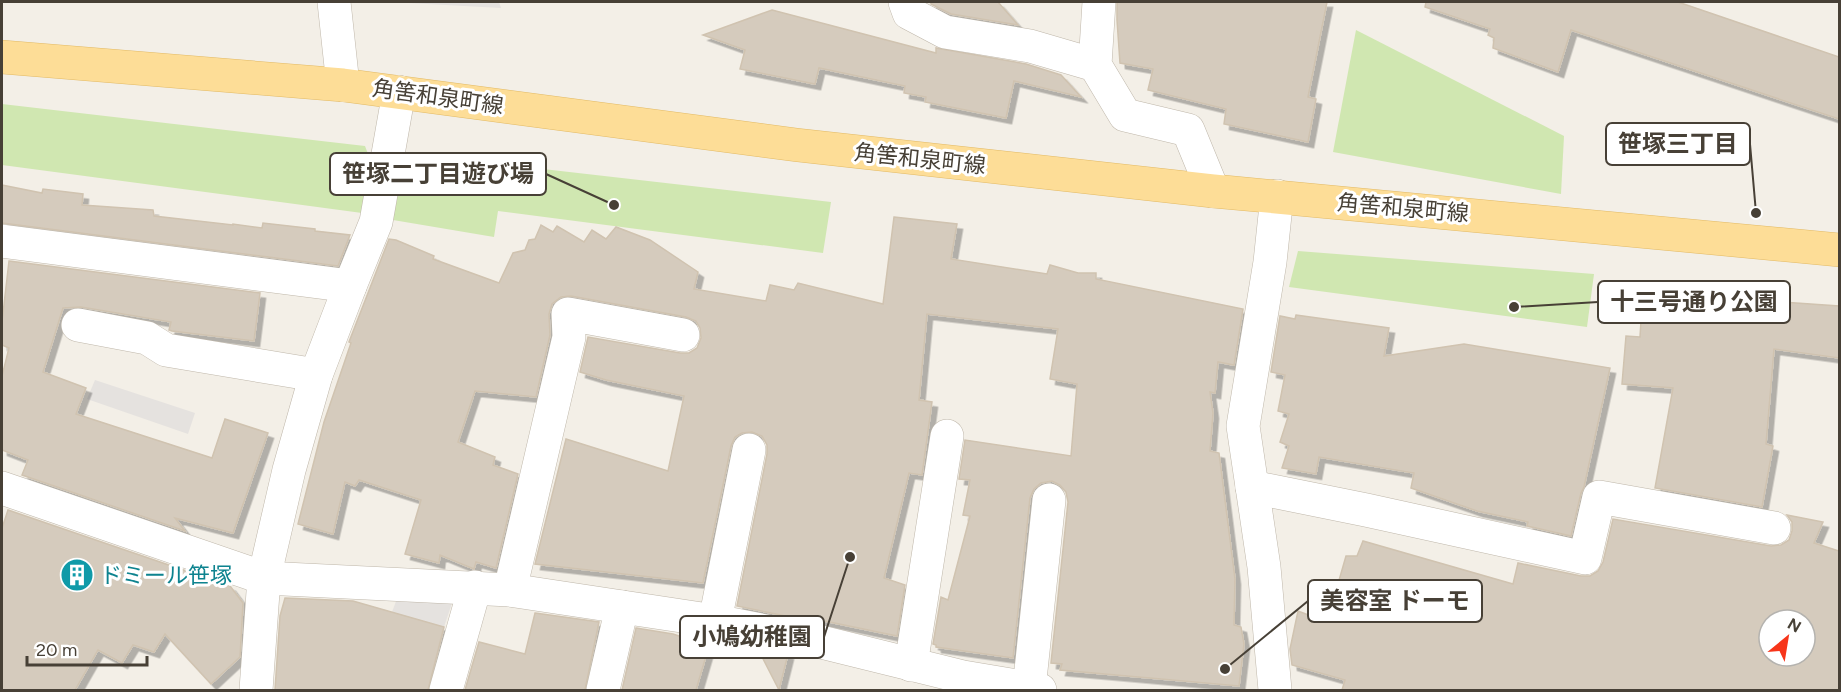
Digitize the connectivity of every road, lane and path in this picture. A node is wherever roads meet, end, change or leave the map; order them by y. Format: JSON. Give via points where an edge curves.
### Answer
{"nodes":[{"id":1,"x":334,"y":2,"type":"edge"},
{"id":2,"x":905,"y":2,"type":"edge"},
{"id":3,"x":1099,"y":2,"type":"edge"},
{"id":4,"x":2,"y":57,"type":"edge"},
{"id":5,"x":1095,"y":65,"type":"junction"},
{"id":6,"x":343,"y":85,"type":"junction"},
{"id":7,"x":399,"y":92,"type":"junction"},
{"id":8,"x":1213,"y":191,"type":"junction"},
{"id":9,"x":1277,"y":196,"type":"junction"},
{"id":10,"x":2,"y":241,"type":"edge"},
{"id":11,"x":1839,"y":250,"type":"edge"},
{"id":12,"x":350,"y":286,"type":"junction"},
{"id":13,"x":78,"y":325,"type":"dead end"},
{"id":14,"x":683,"y":335,"type":"dead end"},
{"id":15,"x":316,"y":375,"type":"junction"},
{"id":16,"x":947,"y":436,"type":"dead end"},
{"id":17,"x":749,"y":450,"type":"dead end"},
{"id":18,"x":1252,"y":487,"type":"junction"},
{"id":19,"x":2,"y":488,"type":"edge"},
{"id":20,"x":1049,"y":500,"type":"dead end"},
{"id":21,"x":1774,"y":528,"type":"dead end"},
{"id":22,"x":264,"y":578,"type":"junction"},
{"id":23,"x":475,"y":587,"type":"junction"},
{"id":24,"x":510,"y":590,"type":"junction"},
{"id":25,"x":622,"y":607,"type":"junction"},
{"id":26,"x":715,"y":621,"type":"junction"},
{"id":27,"x":911,"y":665,"type":"junction"},
{"id":28,"x":962,"y":684,"type":"edge"},
{"id":29,"x":1035,"y":689,"type":"edge"},
{"id":30,"x":256,"y":690,"type":"edge"},
{"id":31,"x":446,"y":690,"type":"edge"},
{"id":32,"x":603,"y":690,"type":"edge"},
{"id":33,"x":1275,"y":690,"type":"edge"}],
"edges":[{"from":1,"to":6,"type":"street"},
{"from":2,"to":5,"type":"street","via":[[909,13],[945,32],[1030,46]]},
{"from":3,"to":5,"type":"street"},
{"from":4,"to":6,"type":"main road","name":"角筈和泉町線"},
{"from":5,"to":8,"type":"street","via":[[1125,115],[1188,130]]},
{"from":6,"to":7,"type":"main road","name":"角筈和泉町線"},
{"from":7,"to":8,"type":"main road","name":"角筈和泉町線","via":[[798,146]]},
{"from":7,"to":12,"type":"street","via":[[376,222]]},
{"from":8,"to":9,"type":"main road","name":"角筈和泉町線"},
{"from":9,"to":11,"type":"main road","name":"角筈和泉町線"},
{"from":9,"to":18,"type":"street","via":[[1243,426]]},
{"from":10,"to":12,"type":"street"},
{"from":12,"to":15,"type":"street"},
{"from":13,"to":15,"type":"street","via":[[147,338],[166,350]]},
{"from":14,"to":24,"type":"street","via":[[568,314],[569,337]]},
{"from":15,"to":22,"type":"street"},
{"from":16,"to":27,"type":"street"},
{"from":17,"to":26,"type":"street"},
{"from":18,"to":21,"type":"street","via":[[1586,558],[1599,498]]},
{"from":18,"to":33,"type":"street"},
{"from":19,"to":22,"type":"street"},
{"from":20,"to":29,"type":"street"},
{"from":22,"to":23,"type":"street"},
{"from":22,"to":30,"type":"street"},
{"from":23,"to":24,"type":"street"},
{"from":23,"to":31,"type":"street"},
{"from":24,"to":25,"type":"street"},
{"from":25,"to":26,"type":"street"},
{"from":25,"to":32,"type":"street"},
{"from":26,"to":27,"type":"street"},
{"from":27,"to":28,"type":"street"},
{"from":28,"to":29,"type":"street"}]}
